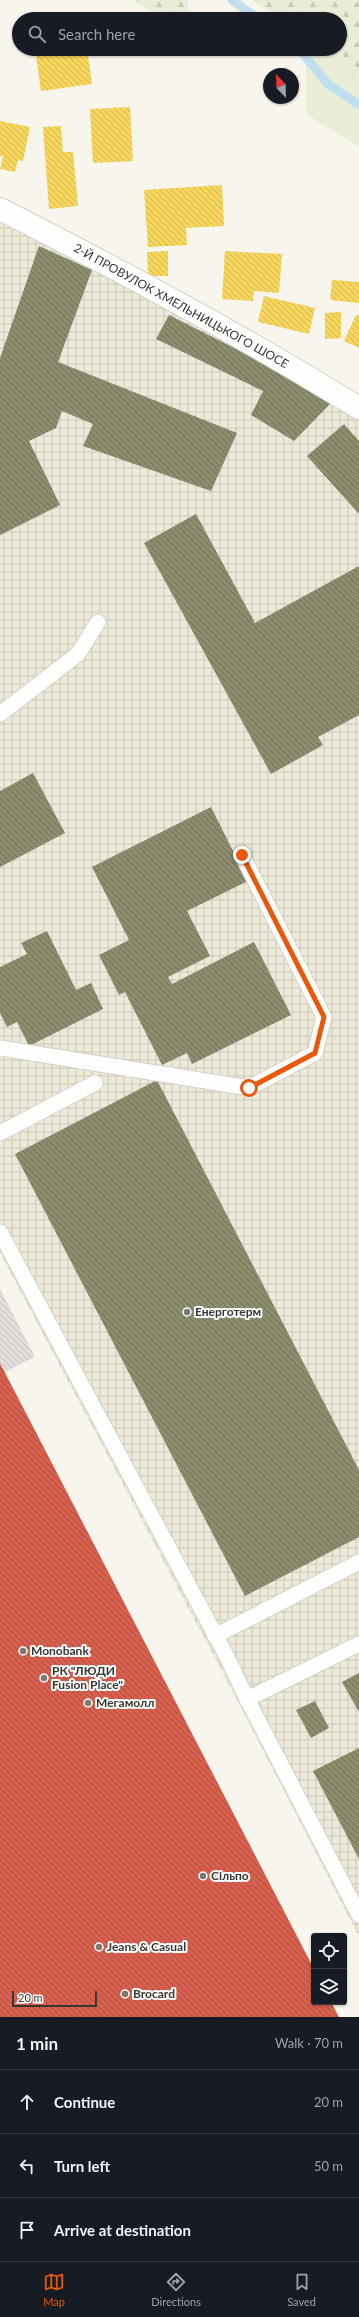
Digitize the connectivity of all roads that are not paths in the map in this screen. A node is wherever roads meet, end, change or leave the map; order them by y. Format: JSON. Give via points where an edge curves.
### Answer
{"nodes":[{"id":1,"x":0,"y":209,"type":"edge"},
{"id":2,"x":359,"y":408,"type":"edge"},
{"id":3,"x":98,"y":622,"type":"dead end"},
{"id":4,"x":0,"y":714,"type":"edge"},
{"id":5,"x":242,"y":855,"type":"dead end"},
{"id":6,"x":0,"y":1048,"type":"edge"},
{"id":7,"x":95,"y":1083,"type":"dead end"},
{"id":8,"x":0,"y":1133,"type":"edge"},
{"id":9,"x":0,"y":1232,"type":"edge"},
{"id":10,"x":359,"y":1562,"type":"edge"},
{"id":11,"x":215,"y":1636,"type":"junction"},
{"id":12,"x":359,"y":1644,"type":"edge"},
{"id":13,"x":247,"y":1699,"type":"junction"},
{"id":14,"x":359,"y":1915,"type":"edge"}],
"edges":[{"from":1,"to":2,"type":"street","name":"2-Й ПРОВУЛОК ХМЕЛЬНИЦЬКОГО ШОСЕ","via":[[113,266],[276,357]]},
{"from":3,"to":4,"type":"lane","via":[[78,654]]},
{"from":5,"to":6,"type":"lane","via":[[324,1017],[315,1053],[249,1088]]},
{"from":7,"to":8,"type":"lane"},
{"from":9,"to":11,"type":"lane"},
{"from":10,"to":11,"type":"lane"},
{"from":11,"to":13,"type":"lane"},
{"from":12,"to":13,"type":"lane"},
{"from":13,"to":14,"type":"lane"}]}
